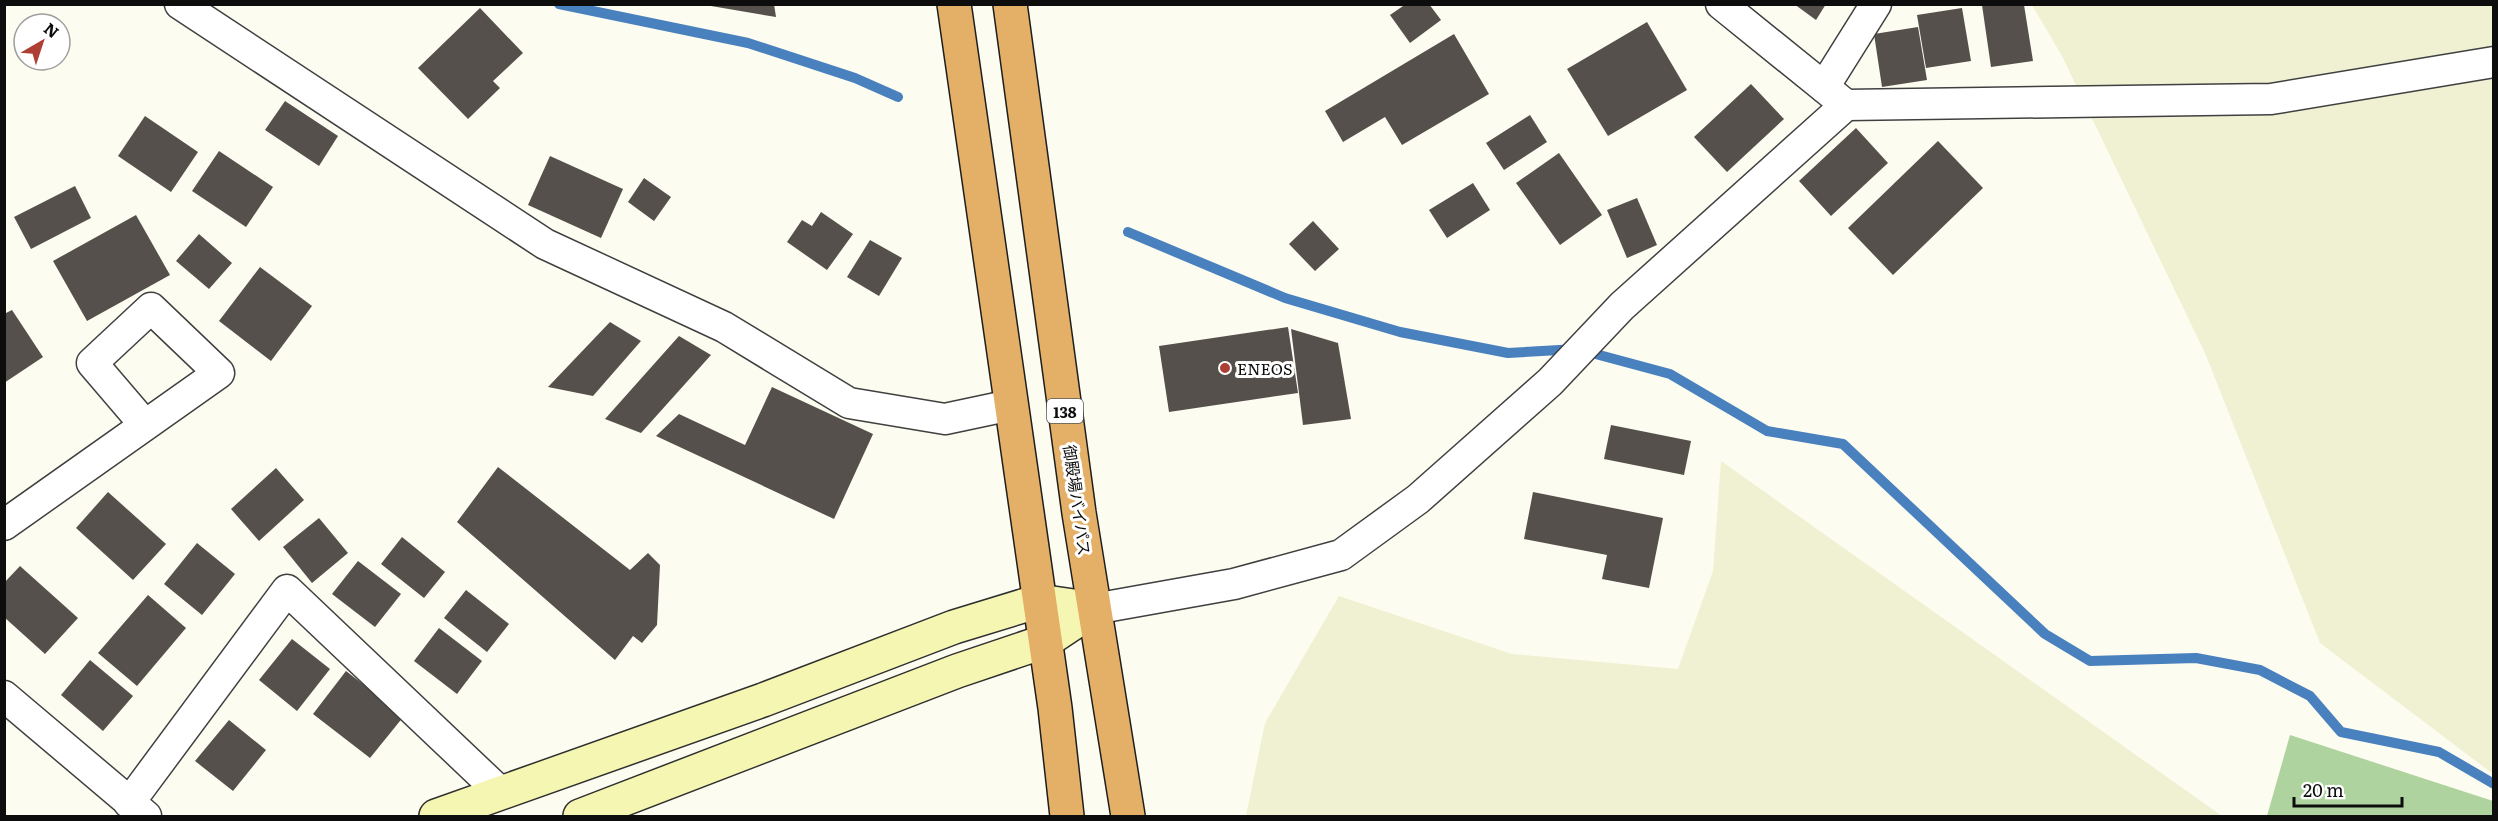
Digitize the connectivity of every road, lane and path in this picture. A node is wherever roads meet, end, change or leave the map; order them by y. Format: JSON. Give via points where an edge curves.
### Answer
{"nodes":[{"id":1,"x":180,"y":4,"type":"edge"},
{"id":2,"x":954,"y":4,"type":"edge"},
{"id":3,"x":1010,"y":4,"type":"edge"},
{"id":4,"x":1721,"y":4,"type":"edge"},
{"id":5,"x":1876,"y":4,"type":"edge"},
{"id":6,"x":2493,"y":62,"type":"edge"},
{"id":7,"x":1835,"y":96,"type":"junction"},
{"id":8,"x":1011,"y":405,"type":"junction"},
{"id":9,"x":145,"y":425,"type":"dead end"},
{"id":10,"x":4,"y":525,"type":"edge"},
{"id":11,"x":1039,"y":601,"type":"junction"},
{"id":12,"x":1094,"y":609,"type":"junction"},
{"id":13,"x":1046,"y":641,"type":"junction"},
{"id":14,"x":4,"y":696,"type":"edge"},
{"id":15,"x":501,"y":794,"type":"junction"},
{"id":16,"x":137,"y":810,"type":"edge"},
{"id":17,"x":597,"y":814,"type":"edge"},
{"id":18,"x":436,"y":816,"type":"edge"},
{"id":19,"x":1067,"y":816,"type":"edge"},
{"id":20,"x":1128,"y":816,"type":"edge"}],
"edges":[{"from":1,"to":8,"type":"street","via":[[545,244],[724,327],[849,404],[945,419]]},
{"from":2,"to":8,"type":"highway"},
{"from":3,"to":12,"type":"highway","name":"御殿場バイパス","number":"138"},
{"from":4,"to":7,"type":"street"},
{"from":5,"to":7,"type":"street"},
{"from":6,"to":7,"type":"street","via":[[2271,99]]},
{"from":7,"to":12,"type":"street","via":[[1550,382],[1418,499],[1341,555],[1234,584]]},
{"from":8,"to":11,"type":"highway"},
{"from":9,"to":10,"type":"street"},
{"from":11,"to":12,"type":"street"},
{"from":11,"to":13,"type":"highway"},
{"from":11,"to":15,"type":"street","via":[[922,638]]},
{"from":12,"to":13,"type":"street"},
{"from":12,"to":20,"type":"highway","name":"御殿場バイパス","number":"138"},
{"from":13,"to":17,"type":"street","via":[[957,671]]},
{"from":13,"to":19,"type":"highway"},
{"from":14,"to":16,"type":"street"},
{"from":15,"to":16,"type":"street","via":[[287,590]]},
{"from":15,"to":18,"type":"street"}]}
